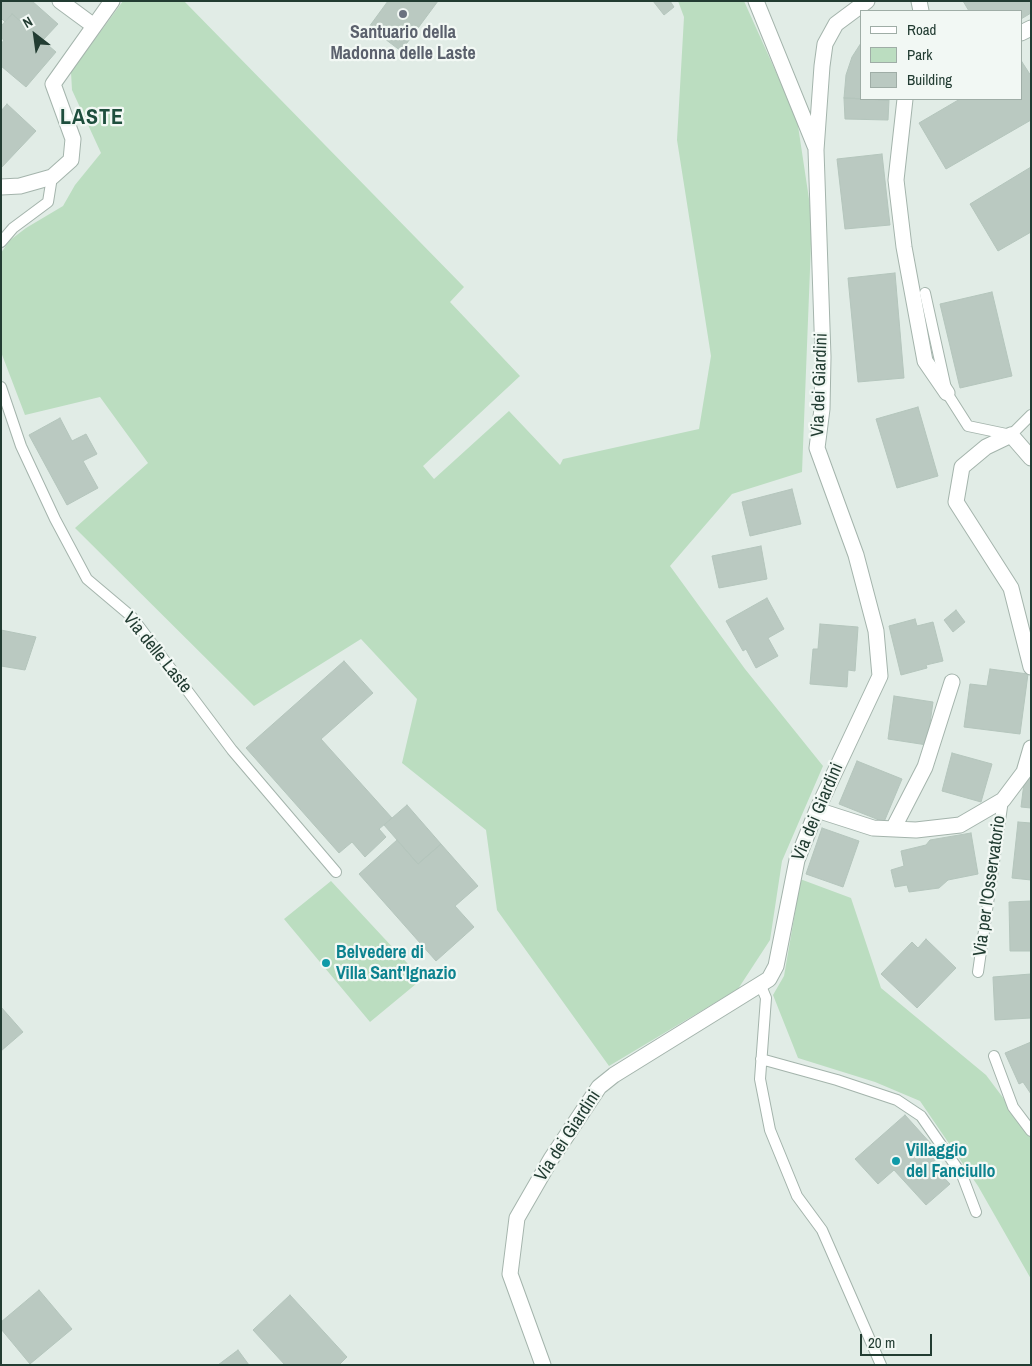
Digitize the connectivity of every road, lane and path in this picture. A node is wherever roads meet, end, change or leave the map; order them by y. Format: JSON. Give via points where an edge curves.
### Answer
{"nodes":[{"id":1,"x":60,"y":1,"type":"edge"},
{"id":2,"x":756,"y":1,"type":"edge"},
{"id":3,"x":862,"y":2,"type":"edge"},
{"id":4,"x":109,"y":3,"type":"edge"},
{"id":5,"x":94,"y":26,"type":"junction"},
{"id":6,"x":905,"y":100,"type":"edge"},
{"id":7,"x":816,"y":150,"type":"junction"},
{"id":8,"x":52,"y":177,"type":"junction"},
{"id":9,"x":1,"y":187,"type":"edge"},
{"id":10,"x":1,"y":242,"type":"edge"},
{"id":11,"x":925,"y":292,"type":"dead end"},
{"id":12,"x":1,"y":387,"type":"edge"},
{"id":13,"x":947,"y":393,"type":"junction"},
{"id":14,"x":1031,"y":414,"type":"edge"},
{"id":15,"x":1011,"y":435,"type":"junction"},
{"id":16,"x":1031,"y":458,"type":"edge"},
{"id":17,"x":1031,"y":667,"type":"edge"},
{"id":18,"x":952,"y":682,"type":"dead end"},
{"id":19,"x":1031,"y":748,"type":"edge"},
{"id":20,"x":1003,"y":800,"type":"junction"},
{"id":21,"x":817,"y":810,"type":"junction"},
{"id":22,"x":893,"y":829,"type":"junction"},
{"id":23,"x":336,"y":872,"type":"dead end"},
{"id":24,"x":978,"y":972,"type":"dead end"},
{"id":25,"x":761,"y":986,"type":"junction"},
{"id":26,"x":994,"y":1056,"type":"dead end"},
{"id":27,"x":761,"y":1059,"type":"junction"},
{"id":28,"x":1031,"y":1132,"type":"edge"},
{"id":29,"x":976,"y":1212,"type":"dead end"},
{"id":30,"x":543,"y":1365,"type":"edge"},
{"id":31,"x":881,"y":1365,"type":"edge"}],
"edges":[{"from":1,"to":5,"type":"street"},
{"from":2,"to":7,"type":"street","name":"Via dei Giardini"},
{"from":3,"to":7,"type":"street","name":"Via dei Giardini","via":[[836,24],[825,44]]},
{"from":4,"to":5,"type":"street"},
{"from":5,"to":8,"type":"street","via":[[53,84],[73,139],[71,160]]},
{"from":6,"to":13,"type":"street","via":[[896,180],[904,248],[925,361]]},
{"from":7,"to":21,"type":"street","name":"Via dei Giardini","via":[[823,358],[817,448],[856,555],[876,631],[880,676]]},
{"from":8,"to":9,"type":"street","via":[[20,186]]},
{"from":8,"to":10,"type":"lane","via":[[48,202],[13,228]]},
{"from":11,"to":13,"type":"lane"},
{"from":12,"to":23,"type":"lane","name":"Via delle Laste","via":[[21,446],[87,579],[132,617],[232,750]]},
{"from":13,"to":15,"type":"lane","via":[[968,426]]},
{"from":14,"to":15,"type":"lane"},
{"from":15,"to":16,"type":"street"},
{"from":15,"to":17,"type":"street","via":[[986,447],[962,467],[956,502],[1011,588]]},
{"from":18,"to":22,"type":"street","via":[[925,767]]},
{"from":19,"to":20,"type":"street","name":"Via per l'Osservatorio","via":[[1024,772]]},
{"from":20,"to":22,"type":"street","name":"Via per l'Osservatorio","via":[[960,825]]},
{"from":20,"to":24,"type":"lane","name":"Via per l'Osservatorio"},
{"from":21,"to":22,"type":"street","name":"Via per l'Osservatorio","via":[[874,828]]},
{"from":21,"to":25,"type":"street","name":"Via dei Giardini","via":[[797,860],[776,966]]},
{"from":25,"to":27,"type":"lane","via":[[766,998]]},
{"from":25,"to":30,"type":"street","name":"Via dei Giardini","via":[[599,1088],[551,1159],[517,1218],[510,1274]]},
{"from":26,"to":28,"type":"lane","via":[[1013,1107]]},
{"from":27,"to":29,"type":"lane","via":[[897,1100],[921,1116],[962,1174]]},
{"from":27,"to":31,"type":"lane","via":[[760,1079],[770,1130],[797,1196],[822,1230]]}]}
